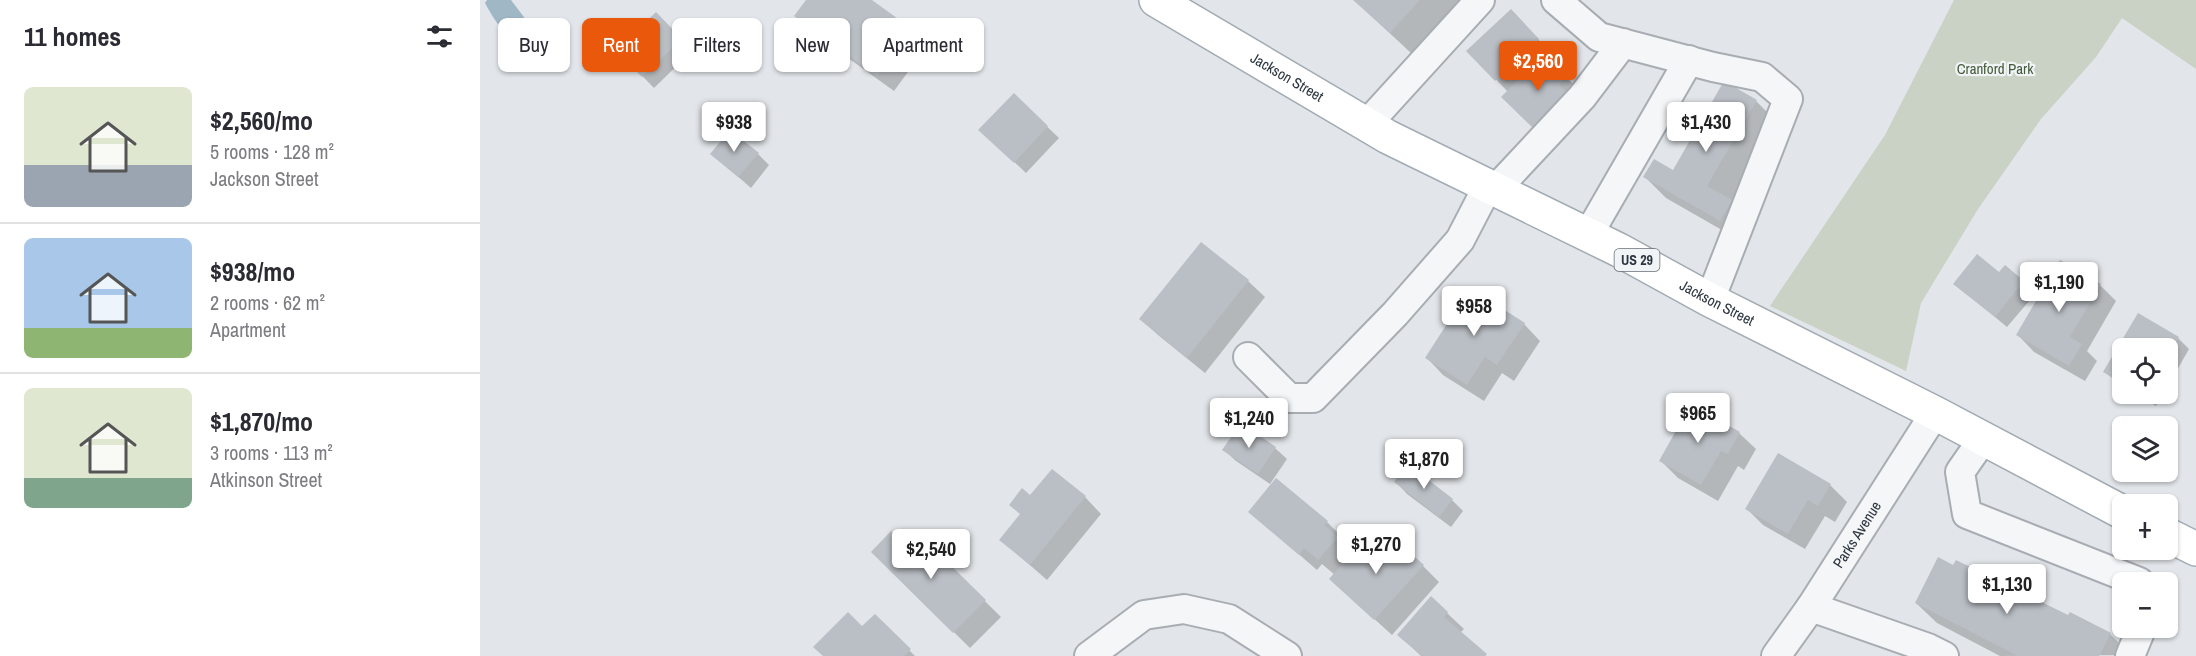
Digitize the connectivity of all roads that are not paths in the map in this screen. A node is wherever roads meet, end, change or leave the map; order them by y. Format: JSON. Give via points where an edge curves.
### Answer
{"nodes":[{"id":1,"x":1156,"y":0,"type":"edge"},
{"id":2,"x":1480,"y":0,"type":"edge"},
{"id":3,"x":1556,"y":0,"type":"edge"},
{"id":4,"x":1623,"y":43,"type":"junction"},
{"id":5,"x":1689,"y":60,"type":"junction"},
{"id":6,"x":1368,"y":124,"type":"junction"},
{"id":7,"x":1492,"y":188,"type":"junction"},
{"id":8,"x":1588,"y":235,"type":"junction"},
{"id":9,"x":1710,"y":300,"type":"junction"},
{"id":10,"x":1248,"y":357,"type":"dead end"},
{"id":11,"x":1935,"y":413,"type":"junction"},
{"id":12,"x":1983,"y":439,"type":"junction"},
{"id":13,"x":2112,"y":507,"type":"edge"},
{"id":14,"x":2178,"y":540,"type":"edge"},
{"id":15,"x":2196,"y":549,"type":"edge"},
{"id":16,"x":2114,"y":572,"type":"edge"},
{"id":17,"x":1811,"y":607,"type":"junction"},
{"id":18,"x":2137,"y":638,"type":"edge"},
{"id":19,"x":1089,"y":656,"type":"edge"},
{"id":20,"x":1287,"y":656,"type":"edge"},
{"id":21,"x":1776,"y":656,"type":"edge"},
{"id":22,"x":1944,"y":656,"type":"edge"},
{"id":23,"x":2130,"y":656,"type":"edge"}],
"edges":[{"from":1,"to":6,"type":"main road","name":"Jackson Street","number":"US 29"},
{"from":2,"to":6,"type":"street"},
{"from":3,"to":4,"type":"street","via":[[1599,37]]},
{"from":4,"to":5,"type":"street"},
{"from":4,"to":7,"type":"street","via":[[1582,97]]},
{"from":5,"to":8,"type":"street"},
{"from":5,"to":9,"type":"street","via":[[1762,77],[1788,99]]},
{"from":6,"to":7,"type":"main road","name":"Jackson Street","number":"US 29"},
{"from":7,"to":8,"type":"main road","name":"Jackson Street","number":"US 29"},
{"from":7,"to":10,"type":"street","via":[[1460,240],[1313,398],[1289,398]]},
{"from":8,"to":9,"type":"main road","name":"Jackson Street","number":"US 29"},
{"from":9,"to":11,"type":"main road","name":"Jackson Street","number":"US 29"},
{"from":11,"to":12,"type":"main road","name":"Jackson Street","number":"US 29"},
{"from":11,"to":17,"type":"street","name":"Parks Avenue"},
{"from":12,"to":13,"type":"main road","name":"Jackson Street","number":"US 29"},
{"from":12,"to":16,"type":"street","via":[[1960,472],[1967,514]]},
{"from":14,"to":15,"type":"main road"},
{"from":17,"to":21,"type":"street","name":"Parks Avenue"},
{"from":17,"to":22,"type":"street"},
{"from":18,"to":23,"type":"street"},
{"from":19,"to":20,"type":"street","via":[[1144,615],[1184,609],[1229,619]]}]}
